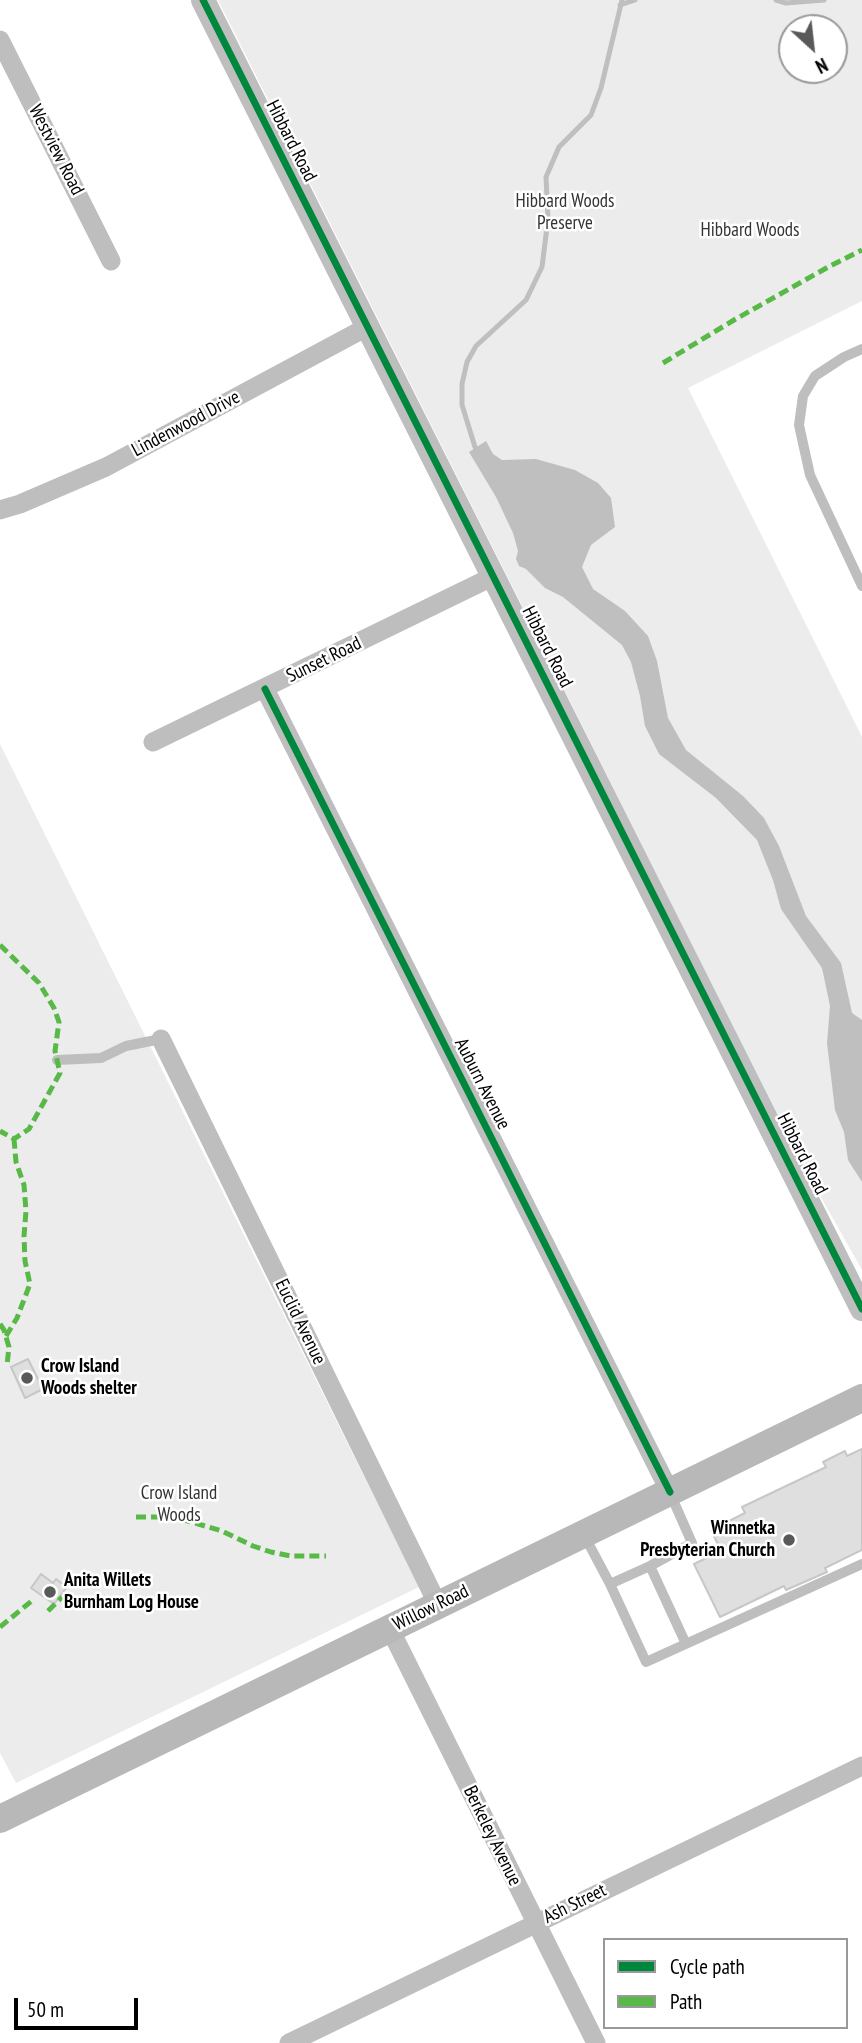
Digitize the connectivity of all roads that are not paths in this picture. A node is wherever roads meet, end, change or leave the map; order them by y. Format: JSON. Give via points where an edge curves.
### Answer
{"nodes":[{"id":1,"x":203,"y":0,"type":"edge"},
{"id":2,"x":0,"y":40,"type":"edge"},
{"id":3,"x":111,"y":261,"type":"dead end"},
{"id":4,"x":367,"y":327,"type":"junction"},
{"id":5,"x":862,"y":349,"type":"edge"},
{"id":6,"x":0,"y":510,"type":"edge"},
{"id":7,"x":494,"y":576,"type":"junction"},
{"id":8,"x":862,"y":586,"type":"edge"},
{"id":9,"x":265,"y":689,"type":"junction"},
{"id":10,"x":153,"y":742,"type":"dead end"},
{"id":11,"x":161,"y":1039,"type":"joint"},
{"id":12,"x":57,"y":1060,"type":"dead end"},
{"id":13,"x":862,"y":1309,"type":"edge"},
{"id":14,"x":862,"y":1398,"type":"edge"},
{"id":15,"x":670,"y":1492,"type":"junction"},
{"id":16,"x":583,"y":1534,"type":"junction"},
{"id":17,"x":862,"y":1564,"type":"edge"},
{"id":18,"x":650,"y":1566,"type":"junction"},
{"id":19,"x":610,"y":1584,"type":"junction"},
{"id":20,"x":438,"y":1605,"type":"junction"},
{"id":21,"x":390,"y":1629,"type":"junction"},
{"id":22,"x":686,"y":1644,"type":"junction"},
{"id":23,"x":862,"y":1766,"type":"edge"},
{"id":24,"x":0,"y":1819,"type":"edge"},
{"id":25,"x":535,"y":1923,"type":"junction"},
{"id":26,"x":289,"y":2043,"type":"edge"},
{"id":27,"x":596,"y":2043,"type":"edge"}],
"edges":[{"from":1,"to":4,"type":"street","name":"Hibbard Road"},
{"from":2,"to":3,"type":"street","name":"Westview Road"},
{"from":4,"to":6,"type":"street","name":"Lindenwood Drive","via":[[106,467]]},
{"from":4,"to":7,"type":"street","name":"Hibbard Road"},
{"from":5,"to":8,"type":"lane","via":[[815,376],[803,396],[799,425],[810,475]]},
{"from":7,"to":9,"type":"street","name":"Sunset Road"},
{"from":7,"to":13,"type":"street","name":"Hibbard Road"},
{"from":9,"to":10,"type":"street","name":"Sunset Road"},
{"from":9,"to":15,"type":"street","name":"Auburn Avenue"},
{"from":11,"to":12,"type":"lane","via":[[127,1046],[101,1058]]},
{"from":11,"to":20,"type":"street","name":"Euclid Avenue"},
{"from":14,"to":15,"type":"main road","name":"Willow Road"},
{"from":15,"to":16,"type":"main road","name":"Willow Road"},
{"from":15,"to":18,"type":"lane","via":[[692,1543]]},
{"from":16,"to":19,"type":"lane"},
{"from":16,"to":20,"type":"main road","name":"Willow Road"},
{"from":17,"to":22,"type":"lane"},
{"from":18,"to":19,"type":"lane"},
{"from":18,"to":22,"type":"lane"},
{"from":19,"to":22,"type":"lane","via":[[646,1662]]},
{"from":20,"to":21,"type":"main road","name":"Willow Road"},
{"from":21,"to":24,"type":"main road","name":"Willow Road"},
{"from":21,"to":25,"type":"street","name":"Berkeley Avenue"},
{"from":23,"to":25,"type":"street","name":"Ash Street"},
{"from":25,"to":26,"type":"street","name":"Ash Street"},
{"from":25,"to":27,"type":"street","name":"Berkeley Avenue"}]}
